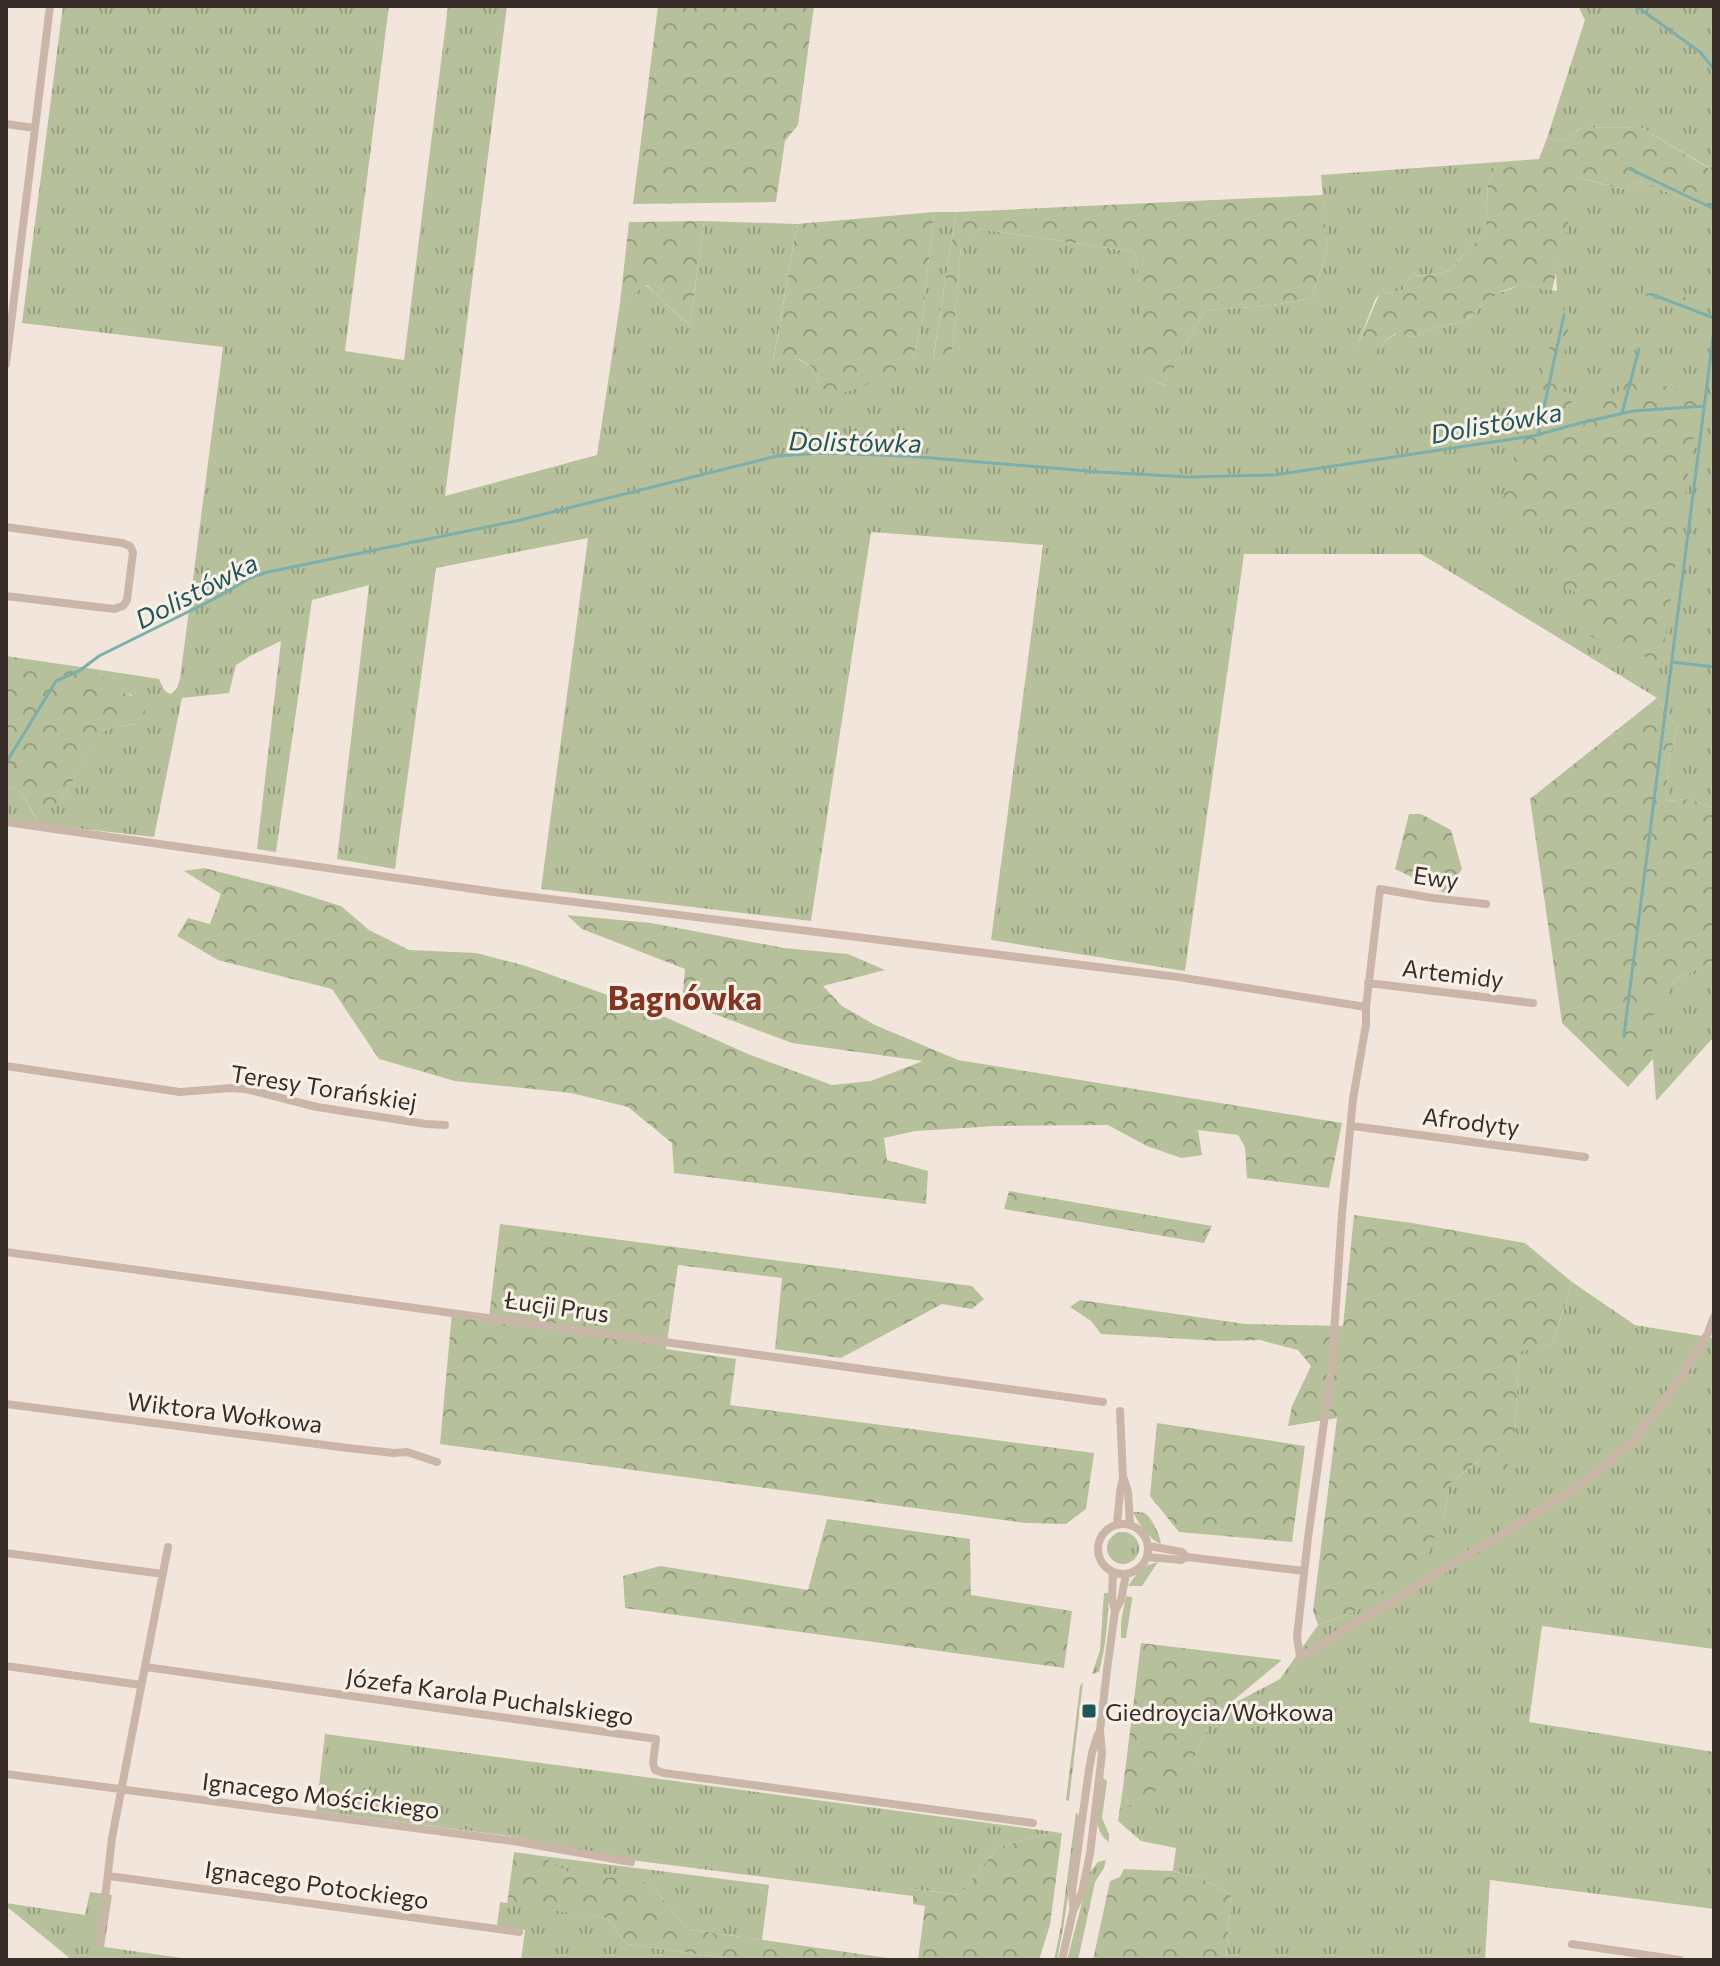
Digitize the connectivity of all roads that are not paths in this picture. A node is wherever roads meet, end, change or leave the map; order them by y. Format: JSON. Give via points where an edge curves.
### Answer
{"nodes":[{"id":1,"x":50,"y":6,"type":"edge"},
{"id":2,"x":6,"y":124,"type":"edge"},
{"id":3,"x":35,"y":128,"type":"junction"},
{"id":4,"x":10,"y":302,"type":"edge"},
{"id":5,"x":6,"y":364,"type":"edge"},
{"id":6,"x":6,"y":527,"type":"edge"},
{"id":7,"x":6,"y":596,"type":"edge"},
{"id":8,"x":6,"y":822,"type":"edge"},
{"id":9,"x":1486,"y":904,"type":"dead end"},
{"id":10,"x":1368,"y":983,"type":"junction"},
{"id":11,"x":1533,"y":1003,"type":"dead end"},
{"id":12,"x":1366,"y":1007,"type":"junction"},
{"id":13,"x":6,"y":1066,"type":"edge"},
{"id":14,"x":445,"y":1125,"type":"dead end"},
{"id":15,"x":1352,"y":1126,"type":"junction"},
{"id":16,"x":1585,"y":1157,"type":"dead end"},
{"id":17,"x":6,"y":1252,"type":"edge"},
{"id":18,"x":1714,"y":1317,"type":"edge"},
{"id":19,"x":1103,"y":1402,"type":"dead end"},
{"id":20,"x":6,"y":1404,"type":"edge"},
{"id":21,"x":1120,"y":1411,"type":"dead end"},
{"id":22,"x":437,"y":1462,"type":"dead end"},
{"id":23,"x":1123,"y":1478,"type":"junction"},
{"id":24,"x":1117,"y":1524,"type":"junction"},
{"id":25,"x":1130,"y":1524,"type":"junction"},
{"id":26,"x":1149,"y":1546,"type":"junction"},
{"id":27,"x":168,"y":1547,"type":"dead end"},
{"id":28,"x":6,"y":1553,"type":"edge"},
{"id":29,"x":1147,"y":1557,"type":"junction"},
{"id":30,"x":1187,"y":1557,"type":"junction"},
{"id":31,"x":1304,"y":1571,"type":"junction"},
{"id":32,"x":1113,"y":1572,"type":"junction"},
{"id":33,"x":163,"y":1574,"type":"junction"},
{"id":34,"x":1126,"y":1574,"type":"junction"},
{"id":35,"x":1115,"y":1611,"type":"junction"},
{"id":36,"x":6,"y":1666,"type":"edge"},
{"id":37,"x":146,"y":1667,"type":"junction"},
{"id":38,"x":141,"y":1685,"type":"junction"},
{"id":39,"x":1100,"y":1730,"type":"junction"},
{"id":40,"x":6,"y":1774,"type":"edge"},
{"id":41,"x":121,"y":1789,"type":"junction"},
{"id":42,"x":1033,"y":1823,"type":"dead end"},
{"id":43,"x":1080,"y":1841,"type":"junction"},
{"id":44,"x":1092,"y":1843,"type":"junction"},
{"id":45,"x":1079,"y":1852,"type":"junction"},
{"id":46,"x":1090,"y":1854,"type":"junction"},
{"id":47,"x":631,"y":1862,"type":"dead end"},
{"id":48,"x":109,"y":1876,"type":"junction"},
{"id":49,"x":1073,"y":1911,"type":"junction"},
{"id":50,"x":519,"y":1932,"type":"dead end"},
{"id":51,"x":100,"y":1942,"type":"dead end"},
{"id":52,"x":1572,"y":1944,"type":"dead end"},
{"id":53,"x":1062,"y":1960,"type":"edge"},
{"id":54,"x":1680,"y":1960,"type":"edge"}],
"edges":[{"from":1,"to":3,"type":"street"},
{"from":2,"to":3,"type":"street"},
{"from":3,"to":4,"type":"street"},
{"from":4,"to":5,"type":"street"},
{"from":6,"to":7,"type":"street","via":[[122,543],[133,552],[123,606]]},
{"from":8,"to":12,"type":"street","via":[[494,892],[1178,977]]},
{"from":9,"to":10,"type":"street","name":"Ewy","via":[[1380,889]]},
{"from":10,"to":11,"type":"street","name":"Artemidy"},
{"from":10,"to":12,"type":"street"},
{"from":12,"to":15,"type":"street"},
{"from":13,"to":14,"type":"street","name":"Teresy Torańskiej","via":[[180,1092],[246,1089],[317,1107]]},
{"from":15,"to":16,"type":"street","name":"Afrodyty"},
{"from":15,"to":31,"type":"street","via":[[1332,1364]]},
{"from":17,"to":19,"type":"street","name":"Łucji Prus"},
{"from":18,"to":31,"type":"street","via":[[1661,1406],[1632,1442],[1596,1473],[1300,1657]]},
{"from":20,"to":22,"type":"street","name":"Wiktora Wołkowa","via":[[407,1452]]},
{"from":21,"to":23,"type":"street"},
{"from":23,"to":24,"type":"street"},
{"from":23,"to":25,"type":"street"},
{"from":24,"to":25,"type":"street"},
{"from":24,"to":32,"type":"street","via":[[1104,1532],[1098,1547],[1102,1564]]},
{"from":25,"to":26,"type":"street","via":[[1143,1532]]},
{"from":26,"to":29,"type":"street"},
{"from":26,"to":30,"type":"street"},
{"from":27,"to":33,"type":"street"},
{"from":28,"to":33,"type":"street"},
{"from":29,"to":30,"type":"street"},
{"from":29,"to":34,"type":"street","via":[[1139,1569]]},
{"from":30,"to":31,"type":"street"},
{"from":32,"to":34,"type":"street"},
{"from":32,"to":35,"type":"street"},
{"from":33,"to":37,"type":"street"},
{"from":34,"to":35,"type":"street"},
{"from":35,"to":39,"type":"street"},
{"from":36,"to":38,"type":"street"},
{"from":37,"to":38,"type":"street"},
{"from":37,"to":42,"type":"street","name":"Józefa Karola Puchalskiego","via":[[656,1739],[653,1763],[664,1773]]},
{"from":38,"to":41,"type":"street"},
{"from":39,"to":43,"type":"street"},
{"from":39,"to":44,"type":"street"},
{"from":40,"to":41,"type":"street","name":"Ignacego Mościckiego"},
{"from":41,"to":47,"type":"street","name":"Ignacego Mościckiego","via":[[513,1841]]},
{"from":41,"to":48,"type":"street"},
{"from":43,"to":44,"type":"street"},
{"from":43,"to":45,"type":"street"},
{"from":44,"to":46,"type":"street"},
{"from":45,"to":46,"type":"street"},
{"from":45,"to":49,"type":"street"},
{"from":46,"to":49,"type":"street"},
{"from":48,"to":50,"type":"street","name":"Ignacego Potockiego"},
{"from":48,"to":51,"type":"street"},
{"from":49,"to":53,"type":"street"},
{"from":52,"to":54,"type":"street"}]}
